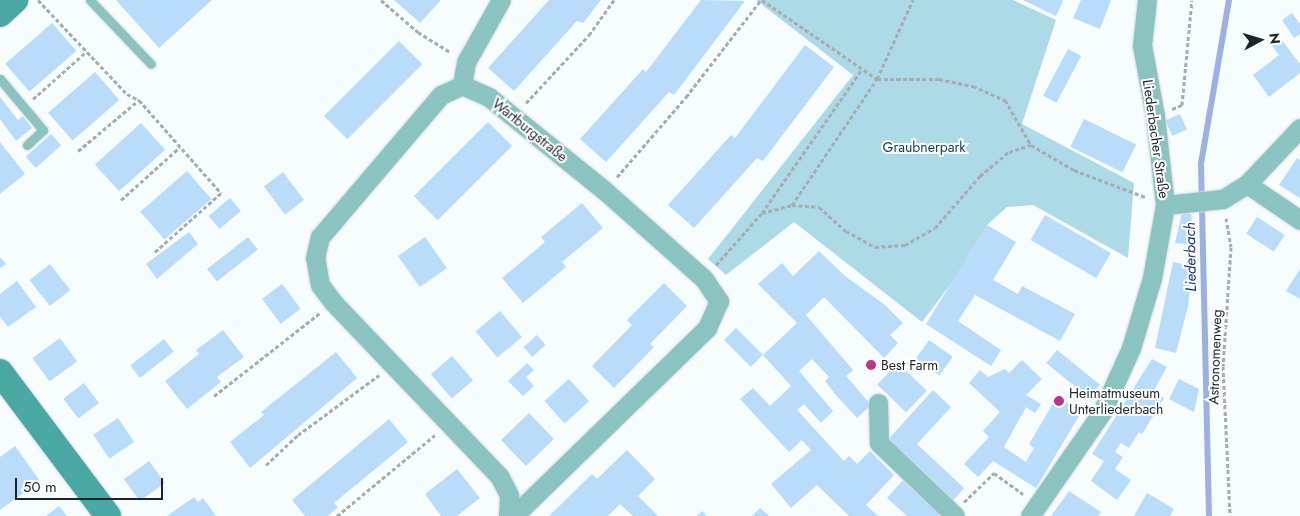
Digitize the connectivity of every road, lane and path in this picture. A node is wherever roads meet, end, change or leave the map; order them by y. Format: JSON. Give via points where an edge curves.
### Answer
{"nodes":[{"id":1,"x":15,"y":0,"type":"edge"},
{"id":2,"x":38,"y":0,"type":"edge"},
{"id":3,"x":90,"y":0,"type":"edge"},
{"id":4,"x":380,"y":0,"type":"edge"},
{"id":5,"x":501,"y":0,"type":"edge"},
{"id":6,"x":614,"y":0,"type":"edge"},
{"id":7,"x":761,"y":0,"type":"edge"},
{"id":8,"x":913,"y":0,"type":"edge"},
{"id":9,"x":1147,"y":0,"type":"edge"},
{"id":10,"x":1192,"y":0,"type":"edge"},
{"id":11,"x":0,"y":14,"type":"edge"},
{"id":12,"x":87,"y":51,"type":"junction"},
{"id":13,"x":466,"y":62,"type":"junction"},
{"id":14,"x":151,"y":64,"type":"dead end"},
{"id":15,"x":862,"y":69,"type":"junction"},
{"id":16,"x":0,"y":79,"type":"edge"},
{"id":17,"x":877,"y":79,"type":"junction"},
{"id":18,"x":462,"y":86,"type":"junction"},
{"id":19,"x":139,"y":100,"type":"junction"},
{"id":20,"x":23,"y":107,"type":"junction"},
{"id":21,"x":513,"y":116,"type":"junction"},
{"id":22,"x":1155,"y":116,"type":"junction"},
{"id":23,"x":1300,"y":128,"type":"edge"},
{"id":24,"x":27,"y":145,"type":"dead end"},
{"id":25,"x":1031,"y":145,"type":"junction"},
{"id":26,"x":180,"y":147,"type":"junction"},
{"id":27,"x":78,"y":151,"type":"dead end"},
{"id":28,"x":1247,"y":184,"type":"junction"},
{"id":29,"x":605,"y":191,"type":"junction"},
{"id":30,"x":121,"y":200,"type":"dead end"},
{"id":31,"x":1218,"y":200,"type":"junction"},
{"id":32,"x":792,"y":205,"type":"junction"},
{"id":33,"x":1165,"y":205,"type":"junction"},
{"id":34,"x":762,"y":213,"type":"junction"},
{"id":35,"x":1300,"y":220,"type":"edge"},
{"id":36,"x":154,"y":253,"type":"dead end"},
{"id":37,"x":704,"y":279,"type":"junction"},
{"id":38,"x":333,"y":302,"type":"junction"},
{"id":39,"x":393,"y":364,"type":"junction"},
{"id":40,"x":0,"y":372,"type":"edge"},
{"id":41,"x":214,"y":396,"type":"dead end"},
{"id":42,"x":878,"y":403,"type":"dead end"},
{"id":43,"x":450,"y":424,"type":"junction"},
{"id":44,"x":266,"y":465,"type":"dead end"},
{"id":45,"x":1034,"y":510,"type":"edge"},
{"id":46,"x":954,"y":515,"type":"edge"},
{"id":47,"x":108,"y":516,"type":"edge"},
{"id":48,"x":337,"y":516,"type":"edge"},
{"id":49,"x":508,"y":516,"type":"edge"},
{"id":50,"x":514,"y":516,"type":"edge"},
{"id":51,"x":1230,"y":516,"type":"edge"}],
"edges":[{"from":1,"to":11,"type":"street"},
{"from":2,"to":12,"type":"path"},
{"from":3,"to":14,"type":"lane"},
{"from":4,"to":13,"type":"path","via":[[418,32]]},
{"from":5,"to":13,"type":"street"},
{"from":6,"to":21,"type":"path","via":[[589,34]]},
{"from":7,"to":15,"type":"path"},
{"from":7,"to":29,"type":"path","via":[[686,97]]},
{"from":8,"to":17,"type":"path"},
{"from":9,"to":22,"type":"street","name":"Liederbacher Straße","via":[[1142,45]]},
{"from":10,"to":22,"type":"path","via":[[1182,105]]},
{"from":12,"to":19,"type":"path","via":[[127,94]]},
{"from":12,"to":20,"type":"path"},
{"from":13,"to":18,"type":"street"},
{"from":15,"to":17,"type":"path"},
{"from":15,"to":34,"type":"path"},
{"from":16,"to":20,"type":"lane"},
{"from":17,"to":25,"type":"path","via":[[939,79],[1005,100]]},
{"from":17,"to":32,"type":"path"},
{"from":18,"to":21,"type":"street","name":"Wartburgstraße","via":[[489,97]]},
{"from":18,"to":38,"type":"street","via":[[441,95],[320,237],[315,258],[320,285]]},
{"from":19,"to":26,"type":"path"},
{"from":19,"to":27,"type":"path"},
{"from":20,"to":24,"type":"lane","via":[[43,130]]},
{"from":21,"to":29,"type":"street","name":"Wartburgstraße"},
{"from":22,"to":33,"type":"street","name":"Liederbacher Straße"},
{"from":23,"to":28,"type":"street"},
{"from":25,"to":32,"type":"path","via":[[1009,152],[980,176],[935,228],[905,245],[875,247],[846,231],[819,207]]},
{"from":25,"to":33,"type":"path","via":[[1074,170]]},
{"from":26,"to":30,"type":"path"},
{"from":26,"to":36,"type":"path","via":[[221,193]]},
{"from":28,"to":31,"type":"street"},
{"from":28,"to":35,"type":"street"},
{"from":29,"to":37,"type":"street","name":"Wartburgstraße"},
{"from":31,"to":33,"type":"street"},
{"from":31,"to":51,"type":"path","name":"Astronomenweg","via":[[1231,247],[1223,366]]},
{"from":32,"to":34,"type":"path"},
{"from":33,"to":45,"type":"street","name":"Liederbacher Straße","via":[[1152,278],[1131,348],[1102,412]]},
{"from":34,"to":37,"type":"path"},
{"from":37,"to":50,"type":"street","name":"Wartburgstraße","via":[[719,301],[707,328]]},
{"from":38,"to":39,"type":"street"},
{"from":38,"to":41,"type":"path"},
{"from":39,"to":43,"type":"street"},
{"from":39,"to":44,"type":"path","via":[[298,435]]},
{"from":40,"to":47,"type":"street"},
{"from":42,"to":46,"type":"street","via":[[879,443]]},
{"from":43,"to":48,"type":"path"},
{"from":43,"to":49,"type":"street","via":[[500,476],[509,495]]},
{"from":45,"to":46,"type":"path","via":[[994,473]]}]}
